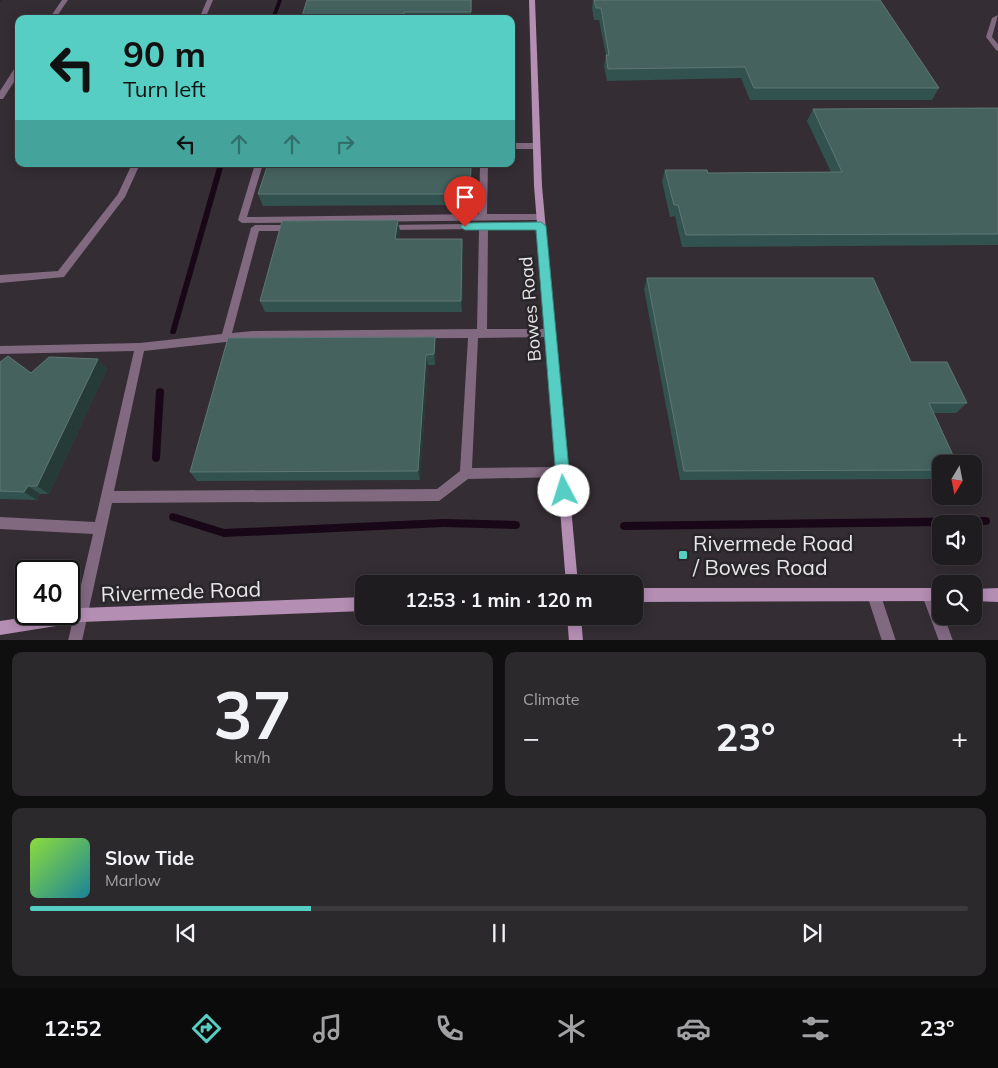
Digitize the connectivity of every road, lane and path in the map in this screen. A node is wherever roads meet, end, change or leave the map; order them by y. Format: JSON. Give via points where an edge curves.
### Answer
{"nodes":[{"id":1,"x":65,"y":0,"type":"edge"},
{"id":2,"x":210,"y":0,"type":"edge"},
{"id":3,"x":532,"y":0,"type":"edge"},
{"id":4,"x":55,"y":15,"type":"edge"},
{"id":5,"x":204,"y":15,"type":"edge"},
{"id":6,"x":998,"y":17,"type":"edge"},
{"id":7,"x":998,"y":49,"type":"edge"},
{"id":8,"x":15,"y":74,"type":"edge"},
{"id":9,"x":0,"y":97,"type":"edge"},
{"id":10,"x":515,"y":146,"type":"edge"},
{"id":11,"x":536,"y":146,"type":"junction"},
{"id":12,"x":135,"y":167,"type":"edge"},
{"id":13,"x":258,"y":167,"type":"edge"},
{"id":14,"x":484,"y":167,"type":"edge"},
{"id":15,"x":484,"y":222,"type":"junction"},
{"id":16,"x":541,"y":222,"type":"junction"},
{"id":17,"x":0,"y":279,"type":"edge"},
{"id":18,"x":478,"y":333,"type":"junction"},
{"id":19,"x":551,"y":333,"type":"junction"},
{"id":20,"x":226,"y":338,"type":"junction"},
{"id":21,"x":140,"y":347,"type":"junction"},
{"id":22,"x":0,"y":350,"type":"edge"},
{"id":23,"x":562,"y":472,"type":"junction"},
{"id":24,"x":466,"y":474,"type":"junction"},
{"id":25,"x":107,"y":497,"type":"junction"},
{"id":26,"x":0,"y":523,"type":"edge"},
{"id":27,"x":100,"y":528,"type":"junction"},
{"id":28,"x":571,"y":575,"type":"edge"},
{"id":29,"x":643,"y":595,"type":"edge"},
{"id":30,"x":874,"y":595,"type":"junction"},
{"id":31,"x":932,"y":595,"type":"edge"},
{"id":32,"x":982,"y":595,"type":"edge"},
{"id":33,"x":998,"y":595,"type":"edge"},
{"id":34,"x":355,"y":604,"type":"edge"},
{"id":35,"x":81,"y":615,"type":"junction"},
{"id":36,"x":575,"y":625,"type":"edge"},
{"id":37,"x":942,"y":625,"type":"edge"},
{"id":38,"x":0,"y":628,"type":"edge"},
{"id":39,"x":76,"y":640,"type":"edge"},
{"id":40,"x":576,"y":640,"type":"edge"},
{"id":41,"x":889,"y":640,"type":"edge"},
{"id":42,"x":946,"y":640,"type":"edge"}],
"edges":[{"from":1,"to":4,"type":"lane"},
{"from":2,"to":5,"type":"lane"},
{"from":3,"to":11,"type":"street","name":"Bowes Road"},
{"from":6,"to":7,"type":"lane","via":[[988,37]]},
{"from":8,"to":9,"type":"lane"},
{"from":10,"to":11,"type":"lane"},
{"from":11,"to":16,"type":"street","name":"Bowes Road"},
{"from":12,"to":17,"type":"lane","via":[[122,195],[61,274]]},
{"from":13,"to":15,"type":"lane","via":[[242,220]]},
{"from":14,"to":15,"type":"lane"},
{"from":15,"to":16,"type":"lane"},
{"from":15,"to":18,"type":"lane"},
{"from":15,"to":20,"type":"lane","via":[[255,228]]},
{"from":16,"to":19,"type":"street","name":"Bowes Road"},
{"from":18,"to":19,"type":"lane"},
{"from":18,"to":20,"type":"lane"},
{"from":18,"to":24,"type":"lane"},
{"from":19,"to":23,"type":"street","name":"Bowes Road"},
{"from":20,"to":21,"type":"lane"},
{"from":21,"to":22,"type":"lane"},
{"from":21,"to":25,"type":"lane"},
{"from":23,"to":24,"type":"lane"},
{"from":23,"to":28,"type":"street","name":"Bowes Road"},
{"from":24,"to":25,"type":"lane","via":[[439,495]]},
{"from":25,"to":27,"type":"lane"},
{"from":26,"to":27,"type":"lane"},
{"from":27,"to":35,"type":"lane"},
{"from":29,"to":30,"type":"street"},
{"from":30,"to":31,"type":"street"},
{"from":30,"to":41,"type":"lane"},
{"from":32,"to":33,"type":"street"},
{"from":34,"to":35,"type":"street","name":"Rivermede Road"},
{"from":35,"to":38,"type":"street","name":"Rivermede Road"},
{"from":35,"to":39,"type":"lane"},
{"from":36,"to":40,"type":"street"},
{"from":37,"to":42,"type":"lane"}]}
